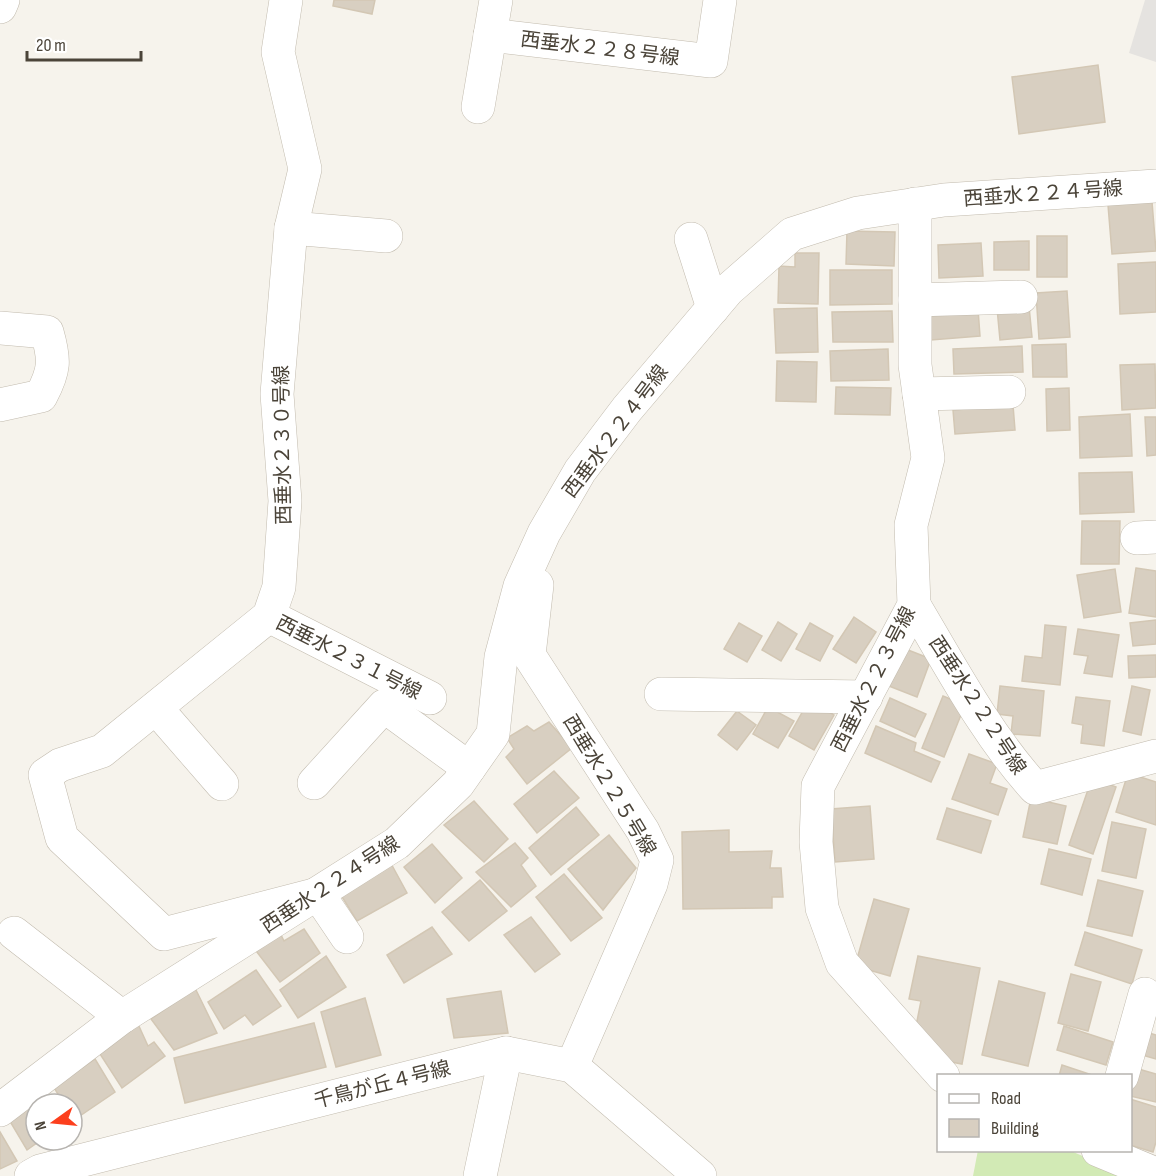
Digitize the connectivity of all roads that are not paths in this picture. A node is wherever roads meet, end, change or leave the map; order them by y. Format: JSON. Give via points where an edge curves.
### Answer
{"nodes":[{"id":1,"x":3,"y":0,"type":"edge"},
{"id":2,"x":286,"y":0,"type":"edge"},
{"id":3,"x":496,"y":0,"type":"edge"},
{"id":4,"x":720,"y":0,"type":"edge"},
{"id":5,"x":0,"y":7,"type":"edge"},
{"id":6,"x":490,"y":35,"type":"junction"},
{"id":7,"x":478,"y":107,"type":"dead end"},
{"id":8,"x":1156,"y":186,"type":"edge"},
{"id":9,"x":915,"y":204,"type":"junction"},
{"id":10,"x":291,"y":228,"type":"junction"},
{"id":11,"x":386,"y":236,"type":"dead end"},
{"id":12,"x":691,"y":239,"type":"dead end"},
{"id":13,"x":1021,"y":297,"type":"dead end"},
{"id":14,"x":915,"y":300,"type":"junction"},
{"id":15,"x":712,"y":308,"type":"junction"},
{"id":16,"x":0,"y":328,"type":"edge"},
{"id":17,"x":1009,"y":392,"type":"dead end"},
{"id":18,"x":919,"y":394,"type":"junction"},
{"id":19,"x":0,"y":405,"type":"edge"},
{"id":20,"x":544,"y":533,"type":"junction"},
{"id":21,"x":914,"y":605,"type":"junction"},
{"id":22,"x":269,"y":616,"type":"junction"},
{"id":23,"x":661,"y":694,"type":"dead end"},
{"id":24,"x":866,"y":697,"type":"junction"},
{"id":25,"x":430,"y":698,"type":"dead end"},
{"id":26,"x":156,"y":708,"type":"junction"},
{"id":27,"x":1156,"y":756,"type":"edge"},
{"id":28,"x":470,"y":768,"type":"junction"},
{"id":29,"x":314,"y":783,"type":"dead end"},
{"id":30,"x":222,"y":784,"type":"dead end"},
{"id":31,"x":318,"y":894,"type":"junction"},
{"id":32,"x":14,"y":933,"type":"dead end"},
{"id":33,"x":347,"y":937,"type":"dead end"},
{"id":34,"x":1145,"y":994,"type":"dead end"},
{"id":35,"x":122,"y":1017,"type":"junction"},
{"id":36,"x":506,"y":1053,"type":"junction"},
{"id":37,"x":572,"y":1066,"type":"junction"},
{"id":38,"x":941,"y":1074,"type":"edge"},
{"id":39,"x":1123,"y":1074,"type":"edge"},
{"id":40,"x":0,"y":1110,"type":"edge"},
{"id":41,"x":1102,"y":1152,"type":"edge"},
{"id":42,"x":1156,"y":1174,"type":"edge"},
{"id":43,"x":31,"y":1176,"type":"edge"},
{"id":44,"x":480,"y":1176,"type":"edge"},
{"id":45,"x":700,"y":1176,"type":"edge"}],
"edges":[{"from":1,"to":5,"type":"street"},
{"from":2,"to":10,"type":"street","name":"西垂水２３０号線","via":[[278,52],[305,170]]},
{"from":3,"to":6,"type":"street"},
{"from":4,"to":6,"type":"street","name":"西垂水２２８号線","via":[[711,61]]},
{"from":6,"to":7,"type":"street"},
{"from":8,"to":9,"type":"street","name":"西垂水２２４号線"},
{"from":9,"to":14,"type":"street","name":"西垂水２２３号線"},
{"from":9,"to":15,"type":"street","name":"西垂水２２４号線","via":[[858,213],[792,234]]},
{"from":10,"to":11,"type":"street"},
{"from":10,"to":22,"type":"street","name":"西垂水２３０号線","via":[[277,394],[285,501],[279,587]]},
{"from":12,"to":15,"type":"street"},
{"from":13,"to":14,"type":"street"},
{"from":14,"to":18,"type":"street","name":"西垂水２２３号線"},
{"from":15,"to":20,"type":"street","name":"西垂水２２４号線","via":[[580,471]]},
{"from":16,"to":19,"type":"street","via":[[47,332],[52,351],[52,376],[42,396]]},
{"from":17,"to":18,"type":"street"},
{"from":18,"to":21,"type":"street","name":"西垂水２２３号線","via":[[928,458],[911,525]]},
{"from":20,"to":28,"type":"street","name":"西垂水２２４号線","via":[[520,586],[501,657],[493,734]]},
{"from":20,"to":37,"type":"street","name":"西垂水２２５号線","via":[[529,655],[643,831],[657,860],[651,884]]},
{"from":21,"to":24,"type":"street","name":"西垂水２２３号線"},
{"from":21,"to":27,"type":"street","name":"西垂水２２２号線","via":[[972,701],[1018,770],[1035,788]]},
{"from":22,"to":25,"type":"street","name":"西垂水２３１号線"},
{"from":22,"to":26,"type":"street"},
{"from":23,"to":24,"type":"street"},
{"from":24,"to":38,"type":"street","name":"西垂水２２３号線","via":[[818,786],[816,842],[822,908],[842,963]]},
{"from":26,"to":30,"type":"street"},
{"from":26,"to":31,"type":"street","via":[[102,752],[60,765],[45,775],[62,838],[164,934]]},
{"from":28,"to":29,"type":"street","via":[[384,706]]},
{"from":28,"to":31,"type":"street","name":"西垂水２２４号線","via":[[397,843]]},
{"from":31,"to":33,"type":"street"},
{"from":31,"to":35,"type":"street","name":"西垂水２２４号線"},
{"from":32,"to":35,"type":"street"},
{"from":34,"to":39,"type":"street"},
{"from":35,"to":40,"type":"street","name":"西垂水２２４号線"},
{"from":36,"to":37,"type":"street","name":"千鳥が丘４号線"},
{"from":36,"to":43,"type":"street","name":"千鳥が丘４号線","via":[[40,1170]]},
{"from":36,"to":44,"type":"street"},
{"from":37,"to":45,"type":"street","name":"千鳥が丘４号線"},
{"from":41,"to":42,"type":"street"}]}
